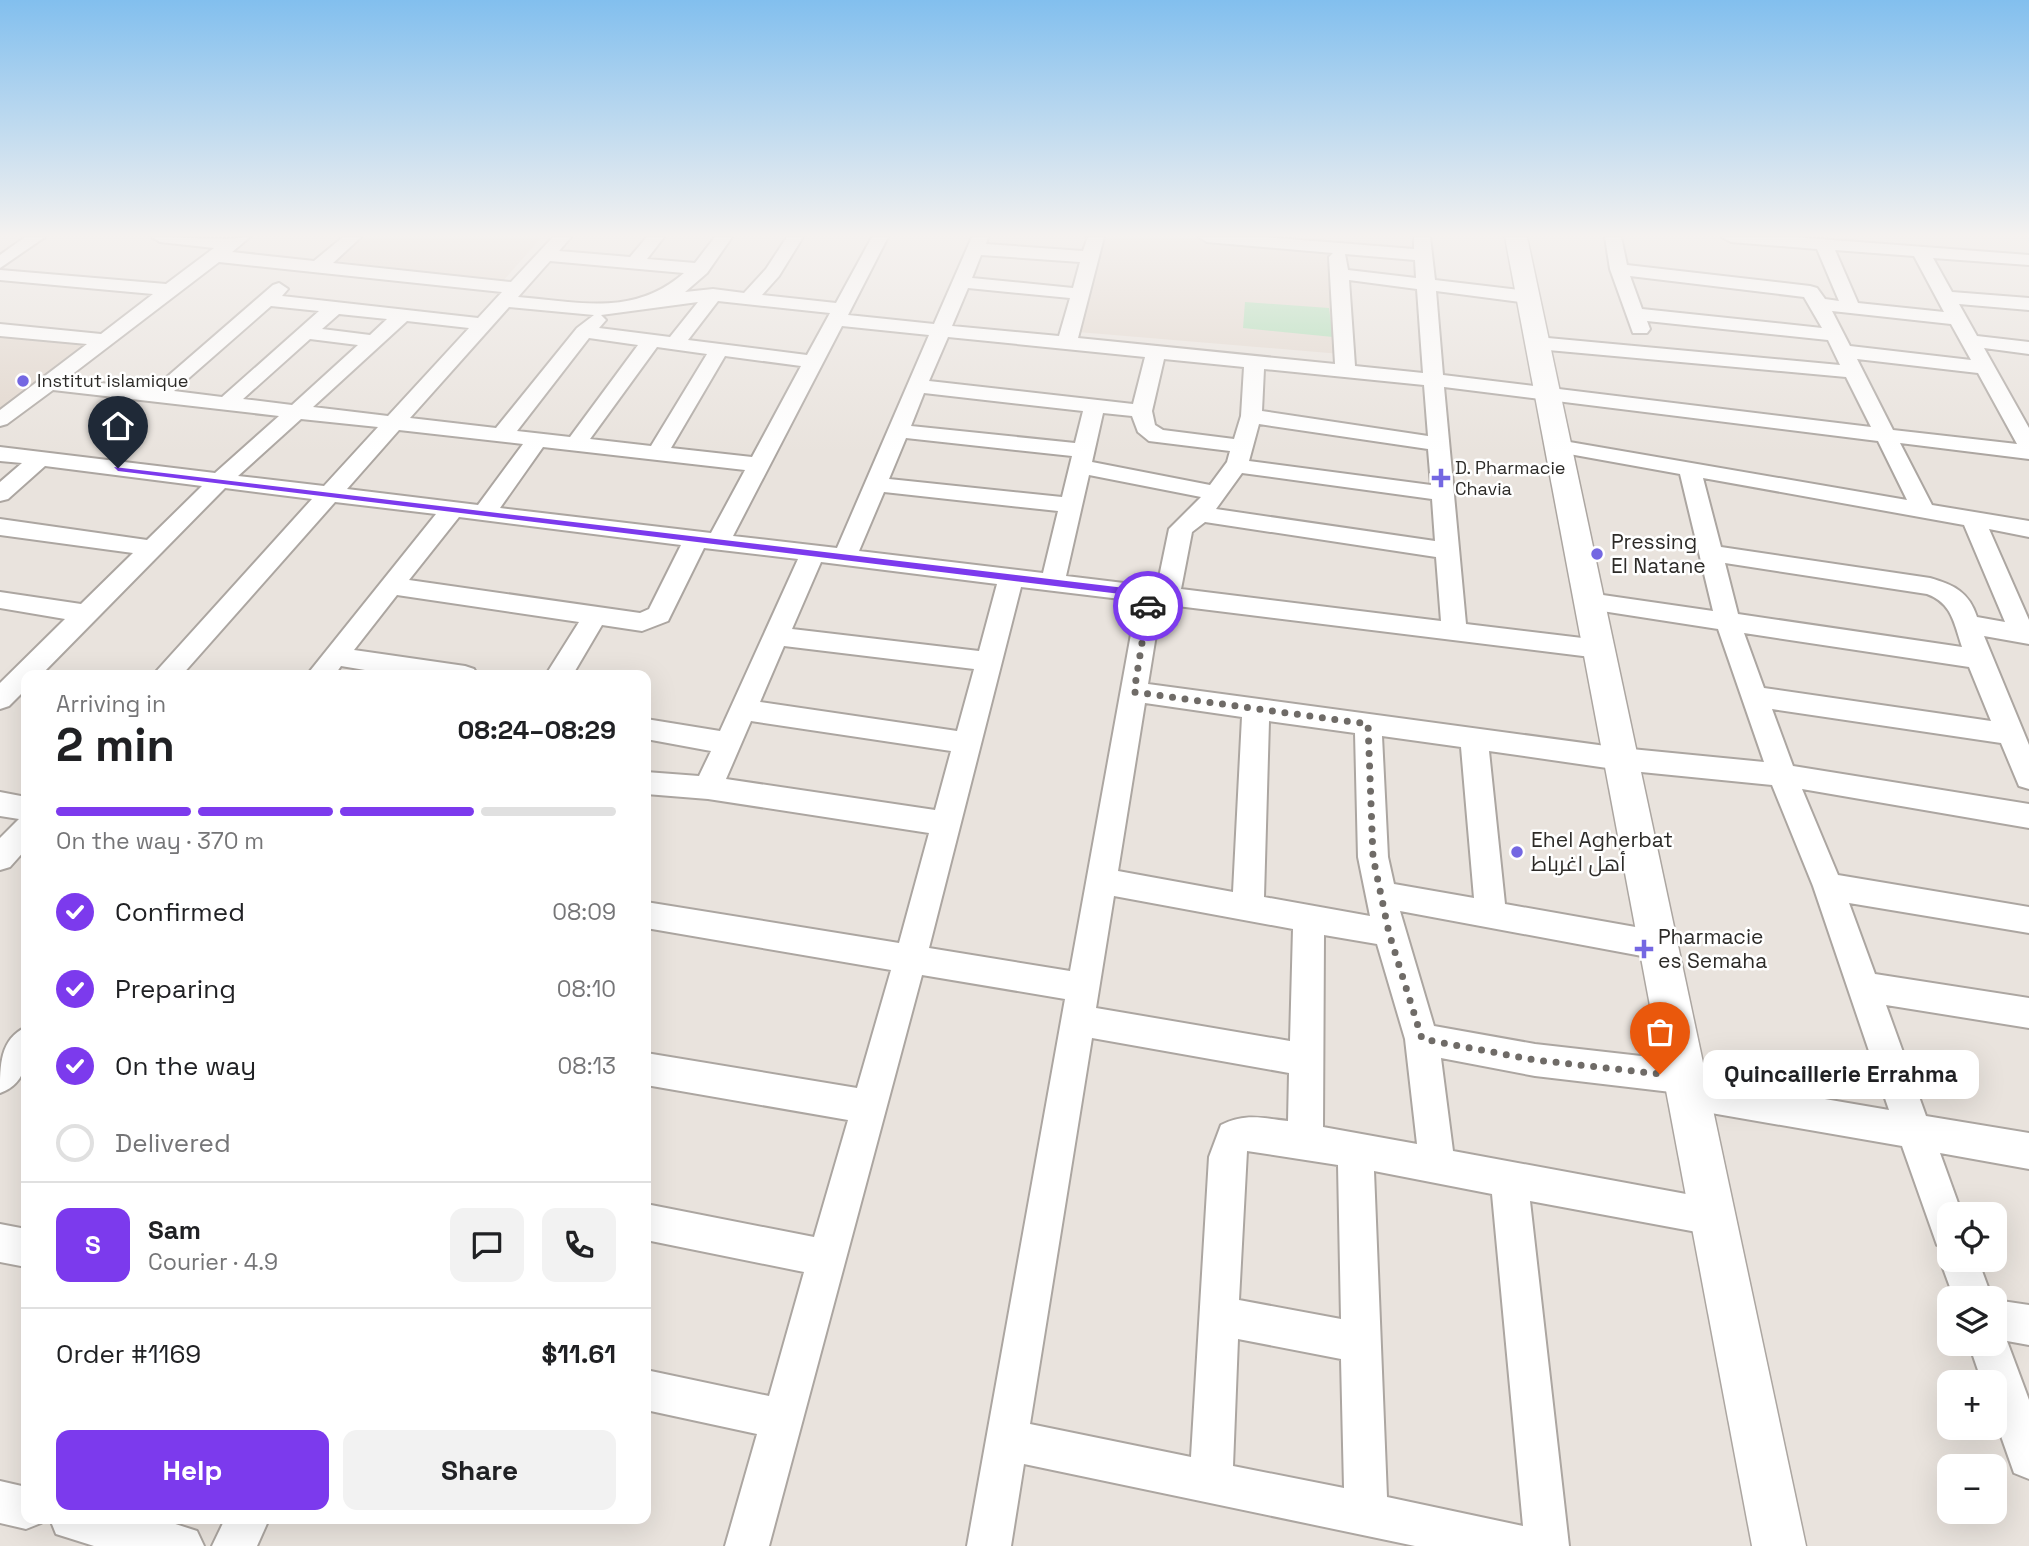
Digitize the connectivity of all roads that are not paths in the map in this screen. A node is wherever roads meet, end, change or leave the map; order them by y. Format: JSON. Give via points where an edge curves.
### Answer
{"nodes":[{"id":1,"x":145,"y":309,"type":"edge"},
{"id":2,"x":257,"y":309,"type":"edge"},
{"id":3,"x":333,"y":309,"type":"edge"},
{"id":4,"x":345,"y":309,"type":"edge"},
{"id":5,"x":495,"y":309,"type":"edge"},
{"id":6,"x":590,"y":309,"type":"edge"},
{"id":7,"x":627,"y":309,"type":"edge"},
{"id":8,"x":702,"y":309,"type":"edge"},
{"id":9,"x":812,"y":309,"type":"edge"},
{"id":10,"x":842,"y":309,"type":"edge"},
{"id":11,"x":949,"y":309,"type":"edge"},
{"id":12,"x":1077,"y":309,"type":"edge"},
{"id":13,"x":1341,"y":309,"type":"edge"},
{"id":14,"x":1427,"y":309,"type":"edge"},
{"id":15,"x":1530,"y":309,"type":"edge"},
{"id":16,"x":1633,"y":309,"type":"edge"},
{"id":17,"x":1822,"y":309,"type":"edge"},
{"id":18,"x":1870,"y":309,"type":"edge"},
{"id":19,"x":1952,"y":309,"type":"edge"},
{"id":20,"x":607,"y":312,"type":"junction"},
{"id":21,"x":839,"y":314,"type":"junction"},
{"id":22,"x":1635,"y":314,"type":"junction"},
{"id":23,"x":403,"y":315,"type":"junction"},
{"id":24,"x":1958,"y":319,"type":"junction"},
{"id":25,"x":482,"y":324,"type":"junction"},
{"id":26,"x":0,"y":330,"type":"edge"},
{"id":27,"x":940,"y":330,"type":"junction"},
{"id":28,"x":584,"y":332,"type":"junction"},
{"id":29,"x":308,"y":333,"type":"junction"},
{"id":30,"x":104,"y":340,"type":"junction"},
{"id":31,"x":652,"y":340,"type":"junction"},
{"id":32,"x":374,"y":341,"type":"junction"},
{"id":33,"x":1970,"y":341,"type":"junction"},
{"id":34,"x":1537,"y":342,"type":"junction"},
{"id":35,"x":676,"y":343,"type":"junction"},
{"id":36,"x":1067,"y":343,"type":"junction"},
{"id":37,"x":1839,"y":343,"type":"junction"},
{"id":38,"x":2029,"y":348,"type":"edge"},
{"id":39,"x":720,"y":349,"type":"junction"},
{"id":40,"x":1156,"y":352,"type":"junction"},
{"id":41,"x":1648,"y":352,"type":"junction"},
{"id":42,"x":813,"y":362,"type":"junction"},
{"id":43,"x":1254,"y":362,"type":"junction"},
{"id":44,"x":1985,"y":368,"type":"junction"},
{"id":45,"x":1345,"y":371,"type":"junction"},
{"id":46,"x":1853,"y":372,"type":"junction"},
{"id":47,"x":1433,"y":380,"type":"junction"},
{"id":48,"x":48,"y":383,"type":"junction"},
{"id":49,"x":917,"y":386,"type":"junction"},
{"id":50,"x":1547,"y":394,"type":"junction"},
{"id":51,"x":158,"y":395,"type":"junction"},
{"id":52,"x":227,"y":403,"type":"junction"},
{"id":53,"x":1094,"y":407,"type":"junction"},
{"id":54,"x":297,"y":411,"type":"junction"},
{"id":55,"x":1142,"y":411,"type":"junction"},
{"id":56,"x":1251,"y":416,"type":"junction"},
{"id":57,"x":0,"y":420,"type":"edge"},
{"id":58,"x":393,"y":422,"type":"junction"},
{"id":59,"x":897,"y":431,"type":"junction"},
{"id":60,"x":502,"y":435,"type":"junction"},
{"id":61,"x":1886,"y":436,"type":"junction"},
{"id":62,"x":538,"y":439,"type":"junction"},
{"id":63,"x":576,"y":443,"type":"junction"},
{"id":64,"x":1438,"y":444,"type":"junction"},
{"id":65,"x":1558,"y":446,"type":"junction"},
{"id":66,"x":2029,"y":450,"type":"edge"},
{"id":67,"x":657,"y":453,"type":"junction"},
{"id":68,"x":0,"y":454,"type":"edge"},
{"id":69,"x":1239,"y":456,"type":"junction"},
{"id":70,"x":40,"y":459,"type":"junction"},
{"id":71,"x":1082,"y":459,"type":"junction"},
{"id":72,"x":759,"y":465,"type":"junction"},
{"id":73,"x":1690,"y":469,"type":"junction"},
{"id":74,"x":220,"y":481,"type":"junction"},
{"id":75,"x":875,"y":484,"type":"junction"},
{"id":76,"x":1217,"y":493,"type":"junction"},
{"id":77,"x":1442,"y":493,"type":"junction"},
{"id":78,"x":0,"y":494,"type":"edge"},
{"id":79,"x":328,"y":494,"type":"junction"},
{"id":80,"x":1071,"y":505,"type":"junction"},
{"id":81,"x":453,"y":509,"type":"junction"},
{"id":82,"x":1924,"y":510,"type":"junction"},
{"id":83,"x":484,"y":513,"type":"junction"},
{"id":84,"x":1200,"y":514,"type":"junction"},
{"id":85,"x":1973,"y":519,"type":"junction"},
{"id":86,"x":0,"y":527,"type":"edge"},
{"id":87,"x":2029,"y":529,"type":"edge"},
{"id":88,"x":707,"y":540,"type":"junction"},
{"id":89,"x":152,"y":548,"type":"junction"},
{"id":90,"x":1447,"y":551,"type":"junction"},
{"id":91,"x":813,"y":553,"type":"junction"},
{"id":92,"x":1710,"y":553,"type":"junction"},
{"id":93,"x":845,"y":557,"type":"junction"},
{"id":94,"x":1011,"y":577,"type":"junction"},
{"id":95,"x":1053,"y":582,"type":"junction"},
{"id":96,"x":391,"y":586,"type":"junction"},
{"id":97,"x":1158,"y":595,"type":"junction"},
{"id":98,"x":0,"y":600,"type":"edge"},
{"id":99,"x":1589,"y":601,"type":"junction"},
{"id":100,"x":87,"y":614,"type":"junction"},
{"id":101,"x":595,"y":616,"type":"junction"},
{"id":102,"x":1728,"y":623,"type":"junction"},
{"id":103,"x":1968,"y":624,"type":"junction"},
{"id":104,"x":1454,"y":631,"type":"junction"},
{"id":105,"x":2025,"y":634,"type":"edge"},
{"id":106,"x":776,"y":636,"type":"junction"},
{"id":107,"x":1598,"y":649,"type":"junction"},
{"id":108,"x":1979,"y":659,"type":"junction"},
{"id":109,"x":989,"y":662,"type":"junction"},
{"id":110,"x":327,"y":666,"type":"edge"},
{"id":111,"x":169,"y":670,"type":"edge"},
{"id":112,"x":382,"y":670,"type":"edge"},
{"id":113,"x":562,"y":670,"type":"edge"},
{"id":114,"x":9,"y":679,"type":"edge"},
{"id":115,"x":1134,"y":692,"type":"junction"},
{"id":116,"x":1754,"y":696,"type":"junction"},
{"id":117,"x":0,"y":699,"type":"edge"},
{"id":118,"x":1256,"y":709,"type":"junction"},
{"id":119,"x":743,"y":710,"type":"junction"},
{"id":120,"x":1368,"y":724,"type":"junction"},
{"id":121,"x":651,"y":730,"type":"edge"},
{"id":122,"x":2011,"y":734,"type":"junction"},
{"id":123,"x":1474,"y":738,"type":"junction"},
{"id":124,"x":729,"y":743,"type":"junction"},
{"id":125,"x":968,"y":743,"type":"junction"},
{"id":126,"x":1621,"y":759,"type":"junction"},
{"id":127,"x":1782,"y":775,"type":"junction"},
{"id":128,"x":2029,"y":778,"type":"edge"},
{"id":129,"x":651,"y":783,"type":"edge"},
{"id":130,"x":708,"y":788,"type":"junction"},
{"id":131,"x":0,"y":804,"type":"edge"},
{"id":132,"x":21,"y":808,"type":"edge"},
{"id":133,"x":2029,"y":816,"type":"edge"},
{"id":134,"x":946,"y":824,"type":"junction"},
{"id":135,"x":21,"y":835,"type":"edge"},
{"id":136,"x":0,"y":858,"type":"edge"},
{"id":137,"x":1102,"y":881,"type":"junction"},
{"id":138,"x":1828,"y":886,"type":"junction"},
{"id":139,"x":1381,"y":895,"type":"junction"},
{"id":140,"x":1248,"y":906,"type":"junction"},
{"id":141,"x":651,"y":916,"type":"edge"},
{"id":142,"x":1309,"y":916,"type":"junction"},
{"id":143,"x":1491,"y":916,"type":"junction"},
{"id":144,"x":2029,"y":920,"type":"edge"},
{"id":145,"x":1389,"y":933,"type":"junction"},
{"id":146,"x":1658,"y":945,"type":"junction"},
{"id":147,"x":910,"y":959,"type":"junction"},
{"id":148,"x":1863,"y":987,"type":"junction"},
{"id":149,"x":1081,"y":1004,"type":"junction"},
{"id":150,"x":2029,"y":1013,"type":"edge"},
{"id":151,"x":1422,"y":1039,"type":"junction"},
{"id":152,"x":21,"y":1050,"type":"edge"},
{"id":153,"x":1306,"y":1060,"type":"junction"},
{"id":154,"x":651,"y":1070,"type":"edge"},
{"id":155,"x":0,"y":1077,"type":"edge"},
{"id":156,"x":21,"y":1083,"type":"edge"},
{"id":157,"x":1686,"y":1085,"type":"junction"},
{"id":158,"x":869,"y":1107,"type":"junction"},
{"id":159,"x":1914,"y":1131,"type":"junction"},
{"id":160,"x":1305,"y":1141,"type":"junction"},
{"id":161,"x":1355,"y":1150,"type":"junction"},
{"id":162,"x":2029,"y":1151,"type":"edge"},
{"id":163,"x":1437,"y":1166,"type":"junction"},
{"id":164,"x":1509,"y":1179,"type":"junction"},
{"id":165,"x":1939,"y":1202,"type":"edge"},
{"id":166,"x":1713,"y":1217,"type":"junction"},
{"id":167,"x":651,"y":1223,"type":"edge"},
{"id":168,"x":0,"y":1243,"type":"edge"},
{"id":169,"x":21,"y":1247,"type":"edge"},
{"id":170,"x":827,"y":1258,"type":"junction"},
{"id":171,"x":1219,"y":1316,"type":"junction"},
{"id":172,"x":2007,"y":1321,"type":"edge"},
{"id":173,"x":2029,"y":1325,"type":"edge"},
{"id":174,"x":1360,"y":1343,"type":"junction"},
{"id":175,"x":1993,"y":1356,"type":"edge"},
{"id":176,"x":651,"y":1391,"type":"edge"},
{"id":177,"x":782,"y":1419,"type":"junction"},
{"id":178,"x":1007,"y":1440,"type":"junction"},
{"id":179,"x":2029,"y":1458,"type":"edge"},
{"id":180,"x":1211,"y":1482,"type":"junction"},
{"id":181,"x":0,"y":1502,"type":"edge"},
{"id":182,"x":21,"y":1507,"type":"edge"},
{"id":183,"x":1366,"y":1514,"type":"junction"},
{"id":184,"x":92,"y":1524,"type":"edge"},
{"id":185,"x":245,"y":1524,"type":"edge"},
{"id":186,"x":182,"y":1546,"type":"edge"},
{"id":187,"x":234,"y":1546,"type":"edge"},
{"id":188,"x":747,"y":1546,"type":"edge"},
{"id":189,"x":989,"y":1546,"type":"edge"},
{"id":190,"x":1519,"y":1546,"type":"edge"},
{"id":191,"x":1547,"y":1546,"type":"edge"},
{"id":192,"x":1779,"y":1546,"type":"edge"}],
"edges":[{"from":1,"to":30,"type":"street"},
{"from":2,"to":51,"type":"street"},
{"from":3,"to":29,"type":"street"},
{"from":4,"to":23,"type":"street"},
{"from":5,"to":25,"type":"street"},
{"from":6,"to":20,"type":"street"},
{"from":7,"to":20,"type":"street"},
{"from":8,"to":35,"type":"street"},
{"from":9,"to":21,"type":"street"},
{"from":10,"to":21,"type":"street"},
{"from":11,"to":27,"type":"street"},
{"from":12,"to":36,"type":"street"},
{"from":13,"to":45,"type":"street"},
{"from":14,"to":47,"type":"street"},
{"from":15,"to":34,"type":"street"},
{"from":16,"to":22,"type":"street"},
{"from":17,"to":37,"type":"street"},
{"from":18,"to":24,"type":"street"},
{"from":19,"to":24,"type":"street"},
{"from":20,"to":28,"type":"street"},
{"from":21,"to":27,"type":"street"},
{"from":21,"to":42,"type":"street"},
{"from":22,"to":37,"type":"street"},
{"from":22,"to":41,"type":"street"},
{"from":23,"to":25,"type":"street"},
{"from":23,"to":32,"type":"street"},
{"from":24,"to":33,"type":"street"},
{"from":25,"to":58,"type":"street"},
{"from":26,"to":30,"type":"street"},
{"from":27,"to":36,"type":"street"},
{"from":27,"to":49,"type":"street"},
{"from":28,"to":31,"type":"street"},
{"from":28,"to":60,"type":"street"},
{"from":29,"to":32,"type":"street"},
{"from":29,"to":52,"type":"street"},
{"from":30,"to":48,"type":"street"},
{"from":31,"to":35,"type":"street"},
{"from":31,"to":63,"type":"street"},
{"from":32,"to":54,"type":"street"},
{"from":33,"to":38,"type":"street"},
{"from":33,"to":44,"type":"street"},
{"from":34,"to":41,"type":"street"},
{"from":34,"to":50,"type":"street"},
{"from":35,"to":39,"type":"street"},
{"from":36,"to":40,"type":"street"},
{"from":37,"to":44,"type":"street"},
{"from":37,"to":46,"type":"street"},
{"from":39,"to":42,"type":"street"},
{"from":39,"to":67,"type":"street"},
{"from":40,"to":43,"type":"street"},
{"from":40,"to":55,"type":"street"},
{"from":41,"to":46,"type":"street"},
{"from":42,"to":72,"type":"street"},
{"from":43,"to":45,"type":"street"},
{"from":43,"to":56,"type":"street"},
{"from":44,"to":66,"type":"street"},
{"from":45,"to":47,"type":"street"},
{"from":46,"to":61,"type":"street"},
{"from":47,"to":50,"type":"street"},
{"from":47,"to":64,"type":"street"},
{"from":48,"to":51,"type":"street"},
{"from":48,"to":57,"type":"street"},
{"from":49,"to":53,"type":"street"},
{"from":49,"to":59,"type":"street"},
{"from":50,"to":61,"type":"street"},
{"from":50,"to":65,"type":"street"},
{"from":51,"to":52,"type":"street"},
{"from":52,"to":54,"type":"street"},
{"from":53,"to":55,"type":"street"},
{"from":53,"to":71,"type":"street"},
{"from":54,"to":58,"type":"street"},
{"from":54,"to":74,"type":"street"},
{"from":55,"to":69,"type":"street","via":[[1145,428],[1157,436]]},
{"from":56,"to":64,"type":"street"},
{"from":56,"to":69,"type":"street"},
{"from":58,"to":60,"type":"street"},
{"from":58,"to":79,"type":"street"},
{"from":59,"to":71,"type":"street"},
{"from":59,"to":75,"type":"street"},
{"from":60,"to":62,"type":"street"},
{"from":61,"to":66,"type":"street"},
{"from":61,"to":82,"type":"street"},
{"from":62,"to":63,"type":"street"},
{"from":62,"to":83,"type":"street"},
{"from":63,"to":67,"type":"street"},
{"from":64,"to":77,"type":"street"},
{"from":65,"to":73,"type":"street"},
{"from":65,"to":99,"type":"street"},
{"from":67,"to":72,"type":"street"},
{"from":68,"to":70,"type":"street"},
{"from":69,"to":76,"type":"street"},
{"from":69,"to":77,"type":"street"},
{"from":70,"to":74,"type":"street"},
{"from":70,"to":78,"type":"street"},
{"from":71,"to":76,"type":"street"},
{"from":71,"to":80,"type":"street"},
{"from":72,"to":88,"type":"street"},
{"from":73,"to":82,"type":"street"},
{"from":73,"to":92,"type":"street"},
{"from":74,"to":79,"type":"street"},
{"from":74,"to":89,"type":"street"},
{"from":75,"to":80,"type":"street"},
{"from":75,"to":93,"type":"street"},
{"from":76,"to":84,"type":"street"},
{"from":77,"to":90,"type":"street"},
{"from":79,"to":81,"type":"street"},
{"from":79,"to":111,"type":"street"},
{"from":80,"to":95,"type":"street"},
{"from":81,"to":83,"type":"street"},
{"from":81,"to":96,"type":"street"},
{"from":82,"to":85,"type":"street"},
{"from":83,"to":88,"type":"street"},
{"from":84,"to":90,"type":"street"},
{"from":84,"to":97,"type":"street","via":[[1181,530]]},
{"from":85,"to":87,"type":"street"},
{"from":85,"to":105,"type":"street"},
{"from":86,"to":89,"type":"street"},
{"from":88,"to":91,"type":"street"},
{"from":88,"to":101,"type":"street","via":[[652,620]]},
{"from":89,"to":100,"type":"street"},
{"from":90,"to":104,"type":"street"},
{"from":91,"to":93,"type":"street"},
{"from":91,"to":106,"type":"street"},
{"from":92,"to":102,"type":"street"},
{"from":92,"to":103,"type":"street","via":[[1930,586],[1949,593]]},
{"from":93,"to":94,"type":"street"},
{"from":94,"to":95,"type":"street"},
{"from":94,"to":109,"type":"street"},
{"from":95,"to":97,"type":"street"},
{"from":96,"to":101,"type":"street"},
{"from":96,"to":110,"type":"street"},
{"from":97,"to":104,"type":"street"},
{"from":97,"to":115,"type":"street"},
{"from":98,"to":100,"type":"street"},
{"from":99,"to":102,"type":"street"},
{"from":99,"to":107,"type":"street"},
{"from":100,"to":114,"type":"street"},
{"from":101,"to":113,"type":"street"},
{"from":102,"to":108,"type":"street"},
{"from":102,"to":116,"type":"street"},
{"from":103,"to":105,"type":"street"},
{"from":103,"to":108,"type":"street"},
{"from":104,"to":107,"type":"street"},
{"from":106,"to":109,"type":"street"},
{"from":106,"to":119,"type":"street"},
{"from":107,"to":126,"type":"street"},
{"from":108,"to":122,"type":"street"},
{"from":109,"to":125,"type":"street"},
{"from":110,"to":112,"type":"street"},
{"from":114,"to":117,"type":"street"},
{"from":115,"to":118,"type":"street"},
{"from":115,"to":137,"type":"street"},
{"from":116,"to":122,"type":"street"},
{"from":116,"to":127,"type":"street"},
{"from":118,"to":120,"type":"street"},
{"from":118,"to":140,"type":"street"},
{"from":119,"to":124,"type":"street"},
{"from":119,"to":125,"type":"street"},
{"from":120,"to":123,"type":"street"},
{"from":120,"to":139,"type":"street","via":[[1373,857]]},
{"from":121,"to":124,"type":"street"},
{"from":122,"to":128,"type":"street"},
{"from":123,"to":126,"type":"street"},
{"from":123,"to":143,"type":"street"},
{"from":124,"to":130,"type":"street"},
{"from":125,"to":134,"type":"street"},
{"from":126,"to":127,"type":"street"},
{"from":126,"to":146,"type":"street"},
{"from":127,"to":133,"type":"street"},
{"from":127,"to":138,"type":"street"},
{"from":129,"to":130,"type":"street"},
{"from":130,"to":134,"type":"street"},
{"from":131,"to":132,"type":"street"},
{"from":134,"to":147,"type":"street"},
{"from":135,"to":136,"type":"street"},
{"from":137,"to":140,"type":"street"},
{"from":137,"to":149,"type":"street"},
{"from":138,"to":144,"type":"street"},
{"from":138,"to":148,"type":"street"},
{"from":139,"to":143,"type":"street"},
{"from":139,"to":145,"type":"street"},
{"from":140,"to":142,"type":"street"},
{"from":141,"to":147,"type":"street"},
{"from":142,"to":145,"type":"street"},
{"from":142,"to":153,"type":"street"},
{"from":143,"to":146,"type":"street"},
{"from":145,"to":151,"type":"street"},
{"from":146,"to":157,"type":"street"},
{"from":147,"to":149,"type":"street"},
{"from":147,"to":158,"type":"street"},
{"from":148,"to":150,"type":"street"},
{"from":148,"to":159,"type":"street"},
{"from":149,"to":153,"type":"street"},
{"from":149,"to":178,"type":"street"},
{"from":151,"to":157,"type":"street"},
{"from":151,"to":163,"type":"street"},
{"from":152,"to":155,"type":"street"},
{"from":153,"to":160,"type":"street"},
{"from":154,"to":158,"type":"street"},
{"from":155,"to":156,"type":"street"},
{"from":157,"to":159,"type":"street"},
{"from":157,"to":166,"type":"street"},
{"from":158,"to":170,"type":"street"},
{"from":159,"to":162,"type":"street"},
{"from":159,"to":165,"type":"street"},
{"from":160,"to":161,"type":"street"},
{"from":160,"to":171,"type":"street","via":[[1241,1133],[1233,1137],[1227,1157]]},
{"from":161,"to":163,"type":"street"},
{"from":161,"to":174,"type":"street"},
{"from":163,"to":164,"type":"street"},
{"from":164,"to":166,"type":"street"},
{"from":164,"to":191,"type":"street"},
{"from":166,"to":192,"type":"street"},
{"from":167,"to":170,"type":"street"},
{"from":168,"to":169,"type":"street"},
{"from":170,"to":177,"type":"street"},
{"from":171,"to":174,"type":"street"},
{"from":171,"to":180,"type":"street"},
{"from":172,"to":173,"type":"street"},
{"from":174,"to":183,"type":"street"},
{"from":175,"to":179,"type":"street"},
{"from":176,"to":177,"type":"street"},
{"from":177,"to":188,"type":"street"},
{"from":178,"to":180,"type":"street"},
{"from":178,"to":189,"type":"street"},
{"from":180,"to":183,"type":"street"},
{"from":181,"to":182,"type":"street"},
{"from":183,"to":190,"type":"street"},
{"from":184,"to":186,"type":"street"},
{"from":185,"to":187,"type":"street"}]}
